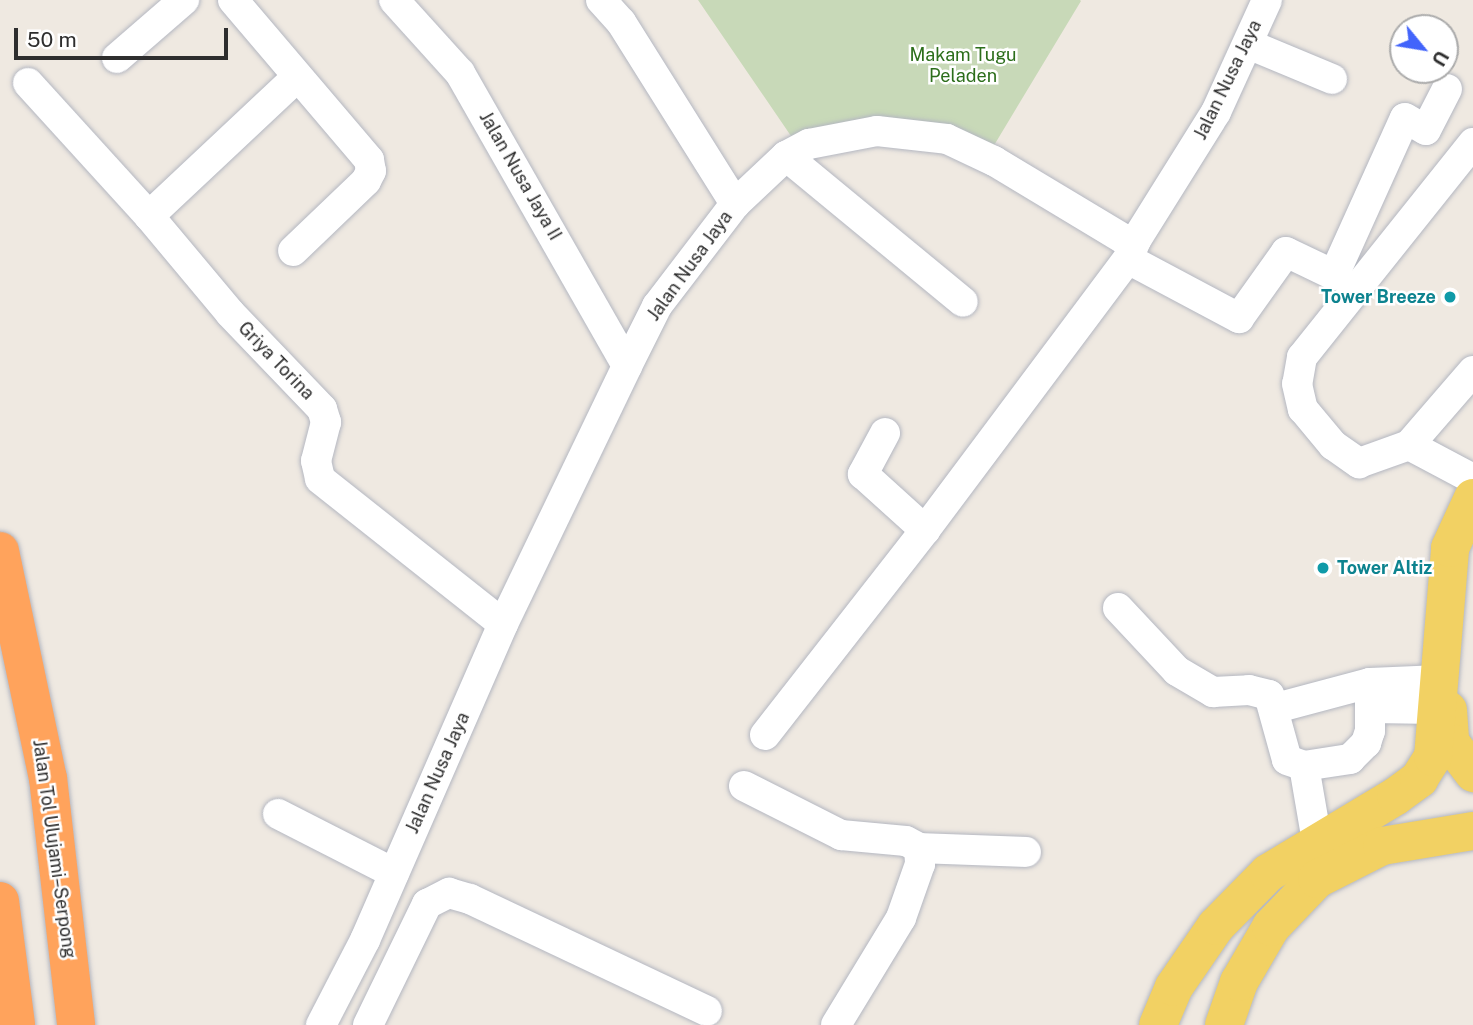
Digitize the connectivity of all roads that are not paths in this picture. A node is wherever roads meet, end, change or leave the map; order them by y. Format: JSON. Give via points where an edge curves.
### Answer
{"nodes":[{"id":1,"x":184,"y":0,"type":"edge"},
{"id":2,"x":233,"y":0,"type":"edge"},
{"id":3,"x":394,"y":0,"type":"edge"},
{"id":4,"x":601,"y":0,"type":"edge"},
{"id":5,"x":1267,"y":0,"type":"edge"},
{"id":6,"x":1248,"y":44,"type":"junction"},
{"id":7,"x":117,"y":58,"type":"dead end"},
{"id":8,"x":296,"y":78,"type":"junction"},
{"id":9,"x":1332,"y":79,"type":"dead end"},
{"id":10,"x":28,"y":83,"type":"dead end"},
{"id":11,"x":1447,"y":89,"type":"dead end"},
{"id":12,"x":1473,"y":143,"type":"edge"},
{"id":13,"x":786,"y":156,"type":"junction"},
{"id":14,"x":735,"y":204,"type":"junction"},
{"id":15,"x":149,"y":216,"type":"junction"},
{"id":16,"x":1132,"y":250,"type":"junction"},
{"id":17,"x":293,"y":251,"type":"dead end"},
{"id":18,"x":963,"y":302,"type":"dead end"},
{"id":19,"x":627,"y":366,"type":"junction"},
{"id":20,"x":1473,"y":371,"type":"edge"},
{"id":21,"x":885,"y":433,"type":"dead end"},
{"id":22,"x":1409,"y":445,"type":"junction"},
{"id":23,"x":1473,"y":479,"type":"edge"},
{"id":24,"x":1473,"y":498,"type":"edge"},
{"id":25,"x":925,"y":530,"type":"junction"},
{"id":26,"x":0,"y":551,"type":"edge"},
{"id":27,"x":1118,"y":608,"type":"dead end"},
{"id":28,"x":503,"y":624,"type":"junction"},
{"id":29,"x":1439,"y":685,"type":"junction"},
{"id":30,"x":1370,"y":695,"type":"junction"},
{"id":31,"x":1276,"y":708,"type":"junction"},
{"id":32,"x":765,"y":735,"type":"dead end"},
{"id":33,"x":1304,"y":766,"type":"junction"},
{"id":34,"x":1473,"y":773,"type":"edge"},
{"id":35,"x":744,"y":786,"type":"dead end"},
{"id":36,"x":278,"y":814,"type":"dead end"},
{"id":37,"x":1473,"y":831,"type":"edge"},
{"id":38,"x":1317,"y":841,"type":"junction"},
{"id":39,"x":919,"y":848,"type":"junction"},
{"id":40,"x":1026,"y":852,"type":"dead end"},
{"id":41,"x":394,"y":873,"type":"junction"},
{"id":42,"x":0,"y":901,"type":"edge"},
{"id":43,"x":707,"y":1011,"type":"dead end"},
{"id":44,"x":16,"y":1025,"type":"edge"},
{"id":45,"x":76,"y":1025,"type":"edge"},
{"id":46,"x":321,"y":1025,"type":"edge"},
{"id":47,"x":368,"y":1025,"type":"edge"},
{"id":48,"x":836,"y":1025,"type":"edge"},
{"id":49,"x":1158,"y":1025,"type":"edge"},
{"id":50,"x":1224,"y":1025,"type":"edge"}],
"edges":[{"from":1,"to":7,"type":"street"},
{"from":2,"to":8,"type":"street"},
{"from":3,"to":19,"type":"street","name":"Jalan Nusa Jaya II","via":[[460,73]]},
{"from":4,"to":14,"type":"street","via":[[621,22]]},
{"from":5,"to":6,"type":"street","name":"Jalan Nusa Jaya"},
{"from":6,"to":9,"type":"street"},
{"from":6,"to":16,"type":"street","name":"Jalan Nusa Jaya","via":[[1216,112]]},
{"from":8,"to":15,"type":"street"},
{"from":8,"to":17,"type":"street","via":[[369,160],[372,172]]},
{"from":10,"to":15,"type":"street","name":"Griya Torina"},
{"from":11,"to":16,"type":"street","via":[[1426,130],[1405,118],[1334,275],[1286,252],[1239,318]]},
{"from":12,"to":22,"type":"street","via":[[1302,358],[1297,384],[1303,409],[1333,445],[1359,463]]},
{"from":13,"to":14,"type":"street","name":"Jalan Nusa Jaya"},
{"from":13,"to":16,"type":"street","name":"Jalan Nusa Jaya","via":[[809,144],[877,131],[947,139],[994,161],[1124,239]]},
{"from":13,"to":18,"type":"street"},
{"from":14,"to":19,"type":"street","name":"Jalan Nusa Jaya","via":[[657,306]]},
{"from":15,"to":28,"type":"street","name":"Griya Torina","via":[[230,313],[322,409],[326,422],[316,461],[320,479]]},
{"from":16,"to":25,"type":"street"},
{"from":19,"to":28,"type":"street","name":"Jalan Nusa Jaya"},
{"from":20,"to":22,"type":"street"},
{"from":21,"to":25,"type":"street","via":[[863,474]]},
{"from":22,"to":23,"type":"street"},
{"from":24,"to":29,"type":"main road","via":[[1450,548]]},
{"from":25,"to":32,"type":"street"},
{"from":26,"to":45,"type":"highway","name":"Jalan Tol Ulujami–Serpong","via":[[48,778]]},
{"from":27,"to":31,"type":"street","via":[[1177,671],[1213,692],[1249,690],[1269,695]]},
{"from":28,"to":41,"type":"street","name":"Jalan Nusa Jaya"},
{"from":29,"to":30,"type":"street"},
{"from":29,"to":34,"type":"main road","via":[[1447,682],[1450,742]]},
{"from":29,"to":38,"type":"main road","via":[[1433,757],[1419,779]]},
{"from":30,"to":31,"type":"street"},
{"from":30,"to":33,"type":"street","via":[[1366,743],[1350,759]]},
{"from":31,"to":33,"type":"street","via":[[1287,760]]},
{"from":33,"to":38,"type":"street"},
{"from":35,"to":39,"type":"street","via":[[841,835],[906,841]]},
{"from":36,"to":41,"type":"street"},
{"from":37,"to":50,"type":"main road","via":[[1382,846],[1317,879],[1271,928],[1239,982]]},
{"from":38,"to":49,"type":"main road","via":[[1268,873],[1216,926],[1174,987]]},
{"from":39,"to":40,"type":"street"},
{"from":39,"to":48,"type":"street","via":[[920,864],[901,918]]},
{"from":41,"to":46,"type":"street","name":"Jalan Nusa Jaya"},
{"from":42,"to":44,"type":"highway"},
{"from":43,"to":47,"type":"street","via":[[470,898],[449,893],[428,904]]}]}
